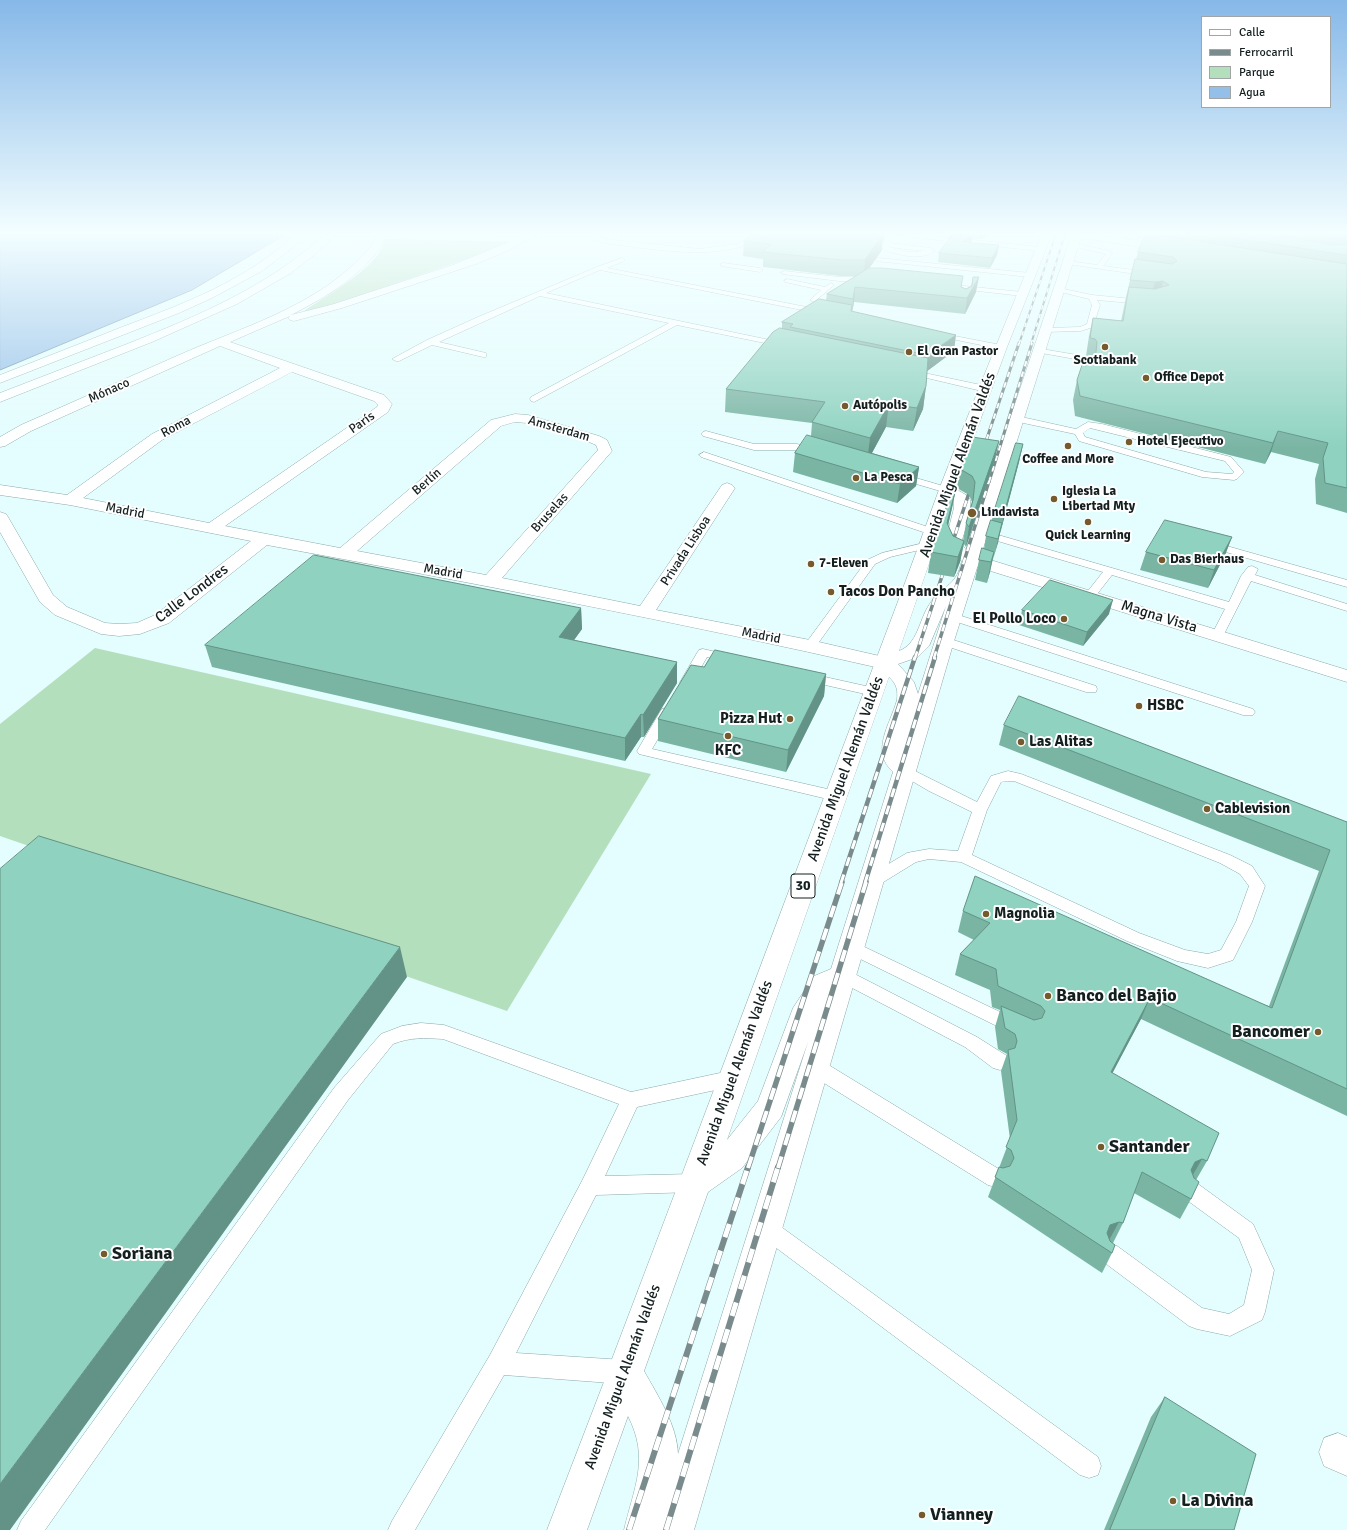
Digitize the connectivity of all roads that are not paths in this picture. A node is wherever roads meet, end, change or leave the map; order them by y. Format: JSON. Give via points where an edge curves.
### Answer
{"nodes":[{"id":1,"x":187,"y":305,"type":"edge"},
{"id":2,"x":224,"y":305,"type":"edge"},
{"id":3,"x":300,"y":305,"type":"edge"},
{"id":4,"x":342,"y":305,"type":"edge"},
{"id":5,"x":513,"y":305,"type":"edge"},
{"id":6,"x":592,"y":305,"type":"edge"},
{"id":7,"x":792,"y":305,"type":"edge"},
{"id":8,"x":1017,"y":305,"type":"edge"},
{"id":9,"x":1054,"y":305,"type":"edge"},
{"id":10,"x":1096,"y":305,"type":"edge"},
{"id":11,"x":831,"y":313,"type":"edge"},
{"id":12,"x":675,"y":323,"type":"junction"},
{"id":13,"x":262,"y":325,"type":"junction"},
{"id":14,"x":932,"y":333,"type":"edge"},
{"id":15,"x":1043,"y":340,"type":"junction"},
{"id":16,"x":219,"y":342,"type":"junction"},
{"id":17,"x":430,"y":342,"type":"junction"},
{"id":18,"x":791,"y":347,"type":"edge"},
{"id":19,"x":1001,"y":347,"type":"junction"},
{"id":20,"x":483,"y":355,"type":"dead end"},
{"id":21,"x":396,"y":359,"type":"dead end"},
{"id":22,"x":291,"y":367,"type":"junction"},
{"id":23,"x":900,"y":370,"type":"edge"},
{"id":24,"x":0,"y":379,"type":"edge"},
{"id":25,"x":1085,"y":380,"type":"edge"},
{"id":26,"x":986,"y":389,"type":"junction"},
{"id":27,"x":0,"y":398,"type":"edge"},
{"id":28,"x":534,"y":400,"type":"dead end"},
{"id":29,"x":515,"y":418,"type":"joint"},
{"id":30,"x":1017,"y":419,"type":"junction"},
{"id":31,"x":1078,"y":432,"type":"junction"},
{"id":32,"x":706,"y":434,"type":"dead end"},
{"id":33,"x":0,"y":443,"type":"edge"},
{"id":34,"x":602,"y":443,"type":"joint"},
{"id":35,"x":704,"y":455,"type":"dead end"},
{"id":36,"x":826,"y":455,"type":"edge"},
{"id":37,"x":887,"y":472,"type":"edge"},
{"id":38,"x":727,"y":488,"type":"dead end"},
{"id":39,"x":0,"y":490,"type":"edge"},
{"id":40,"x":947,"y":490,"type":"junction"},
{"id":41,"x":70,"y":500,"type":"junction"},
{"id":42,"x":0,"y":517,"type":"edge"},
{"id":43,"x":212,"y":528,"type":"junction"},
{"id":44,"x":980,"y":533,"type":"junction"},
{"id":45,"x":931,"y":538,"type":"junction"},
{"id":46,"x":264,"y":539,"type":"junction"},
{"id":47,"x":1199,"y":541,"type":"edge"},
{"id":48,"x":343,"y":554,"type":"junction"},
{"id":49,"x":1259,"y":558,"type":"junction"},
{"id":50,"x":967,"y":570,"type":"junction"},
{"id":51,"x":1110,"y":571,"type":"junction"},
{"id":52,"x":1247,"y":576,"type":"junction"},
{"id":53,"x":490,"y":580,"type":"junction"},
{"id":54,"x":1334,"y":580,"type":"junction"},
{"id":55,"x":1347,"y":584,"type":"edge"},
{"id":56,"x":1090,"y":596,"type":"junction"},
{"id":57,"x":1321,"y":600,"type":"junction"},
{"id":58,"x":1232,"y":607,"type":"junction"},
{"id":59,"x":1347,"y":608,"type":"edge"},
{"id":60,"x":645,"y":613,"type":"junction"},
{"id":61,"x":952,"y":617,"type":"junction"},
{"id":62,"x":1217,"y":636,"type":"junction"},
{"id":63,"x":944,"y":641,"type":"junction"},
{"id":64,"x":810,"y":646,"type":"junction"},
{"id":65,"x":742,"y":662,"type":"edge"},
{"id":66,"x":884,"y":663,"type":"junction"},
{"id":67,"x":796,"y":674,"type":"edge"},
{"id":68,"x":1347,"y":676,"type":"edge"},
{"id":69,"x":1091,"y":688,"type":"dead end"},
{"id":70,"x":874,"y":692,"type":"junction"},
{"id":71,"x":1248,"y":712,"type":"dead end"},
{"id":72,"x":905,"y":771,"type":"junction"},
{"id":73,"x":836,"y":796,"type":"junction"},
{"id":74,"x":980,"y":810,"type":"junction"},
{"id":75,"x":964,"y":857,"type":"junction"},
{"id":76,"x":871,"y":882,"type":"junction"},
{"id":77,"x":852,"y":947,"type":"junction"},
{"id":78,"x":843,"y":975,"type":"junction"},
{"id":79,"x":1027,"y":1033,"type":"edge"},
{"id":80,"x":1000,"y":1062,"type":"dead end"},
{"id":81,"x":815,"y":1067,"type":"junction"},
{"id":82,"x":734,"y":1078,"type":"junction"},
{"id":83,"x":631,"y":1100,"type":"junction"},
{"id":84,"x":995,"y":1178,"type":"edge"},
{"id":85,"x":694,"y":1183,"type":"junction"},
{"id":86,"x":590,"y":1186,"type":"junction"},
{"id":87,"x":1191,"y":1191,"type":"edge"},
{"id":88,"x":766,"y":1228,"type":"junction"},
{"id":89,"x":1109,"y":1253,"type":"edge"},
{"id":90,"x":498,"y":1363,"type":"junction"},
{"id":91,"x":624,"y":1372,"type":"junction"},
{"id":92,"x":1089,"y":1466,"type":"dead end"},
{"id":93,"x":30,"y":1530,"type":"edge"},
{"id":94,"x":401,"y":1530,"type":"edge"},
{"id":95,"x":567,"y":1530,"type":"edge"},
{"id":96,"x":644,"y":1530,"type":"edge"},
{"id":97,"x":674,"y":1530,"type":"edge"}],
"edges":[{"from":1,"to":24,"type":"main road"},
{"from":2,"to":27,"type":"main road","via":[[156,337]]},
{"from":3,"to":13,"type":"main road"},
{"from":4,"to":13,"type":"main road"},
{"from":5,"to":17,"type":"lane"},
{"from":6,"to":12,"type":"lane"},
{"from":7,"to":11,"type":"lane"},
{"from":8,"to":19,"type":"main road","name":"Avenida Miguel Alemán Valdés","number":"30"},
{"from":9,"to":15,"type":"main road"},
{"from":10,"to":15,"type":"lane","via":[[1090,324]]},
{"from":12,"to":18,"type":"lane"},
{"from":12,"to":28,"type":"lane"},
{"from":13,"to":16,"type":"main road","name":"Mónaco"},
{"from":14,"to":19,"type":"lane"},
{"from":15,"to":25,"type":"lane","via":[[1087,361]]},
{"from":15,"to":30,"type":"main road"},
{"from":16,"to":22,"type":"main road","name":"París"},
{"from":16,"to":33,"type":"main road","name":"Mónaco","via":[[26,428]]},
{"from":17,"to":20,"type":"lane"},
{"from":17,"to":21,"type":"lane"},
{"from":19,"to":26,"type":"main road","name":"Avenida Miguel Alemán Valdés","number":"30"},
{"from":22,"to":41,"type":"main road","name":"Roma","via":[[157,437]]},
{"from":22,"to":43,"type":"main road","name":"París","via":[[379,398],[385,404],[383,409]]},
{"from":23,"to":26,"type":"lane"},
{"from":26,"to":40,"type":"main road","name":"Avenida Miguel Alemán Valdés","number":"30"},
{"from":29,"to":34,"type":"main road","name":"Amsterdam","via":[[528,419]]},
{"from":29,"to":48,"type":"main road","name":"Berlín","via":[[496,423]]},
{"from":30,"to":31,"type":"lane"},
{"from":30,"to":44,"type":"main road"},
{"from":31,"to":31,"type":"lane","via":[[1082,439],[1205,475],[1234,477],[1239,472],[1228,459],[1102,427],[1088,425]]},
{"from":32,"to":36,"type":"lane","via":[[754,447],[804,448]]},
{"from":34,"to":53,"type":"main road","name":"Bruselas","via":[[605,451]]},
{"from":35,"to":45,"type":"lane"},
{"from":37,"to":40,"type":"lane"},
{"from":38,"to":60,"type":"main road","name":"Privada Lisboa"},
{"from":39,"to":41,"type":"main road","name":"Madrid"},
{"from":40,"to":45,"type":"main road","name":"Avenida Miguel Alemán Valdés","number":"30"},
{"from":40,"to":50,"type":"main road","name":"Magna Vista","via":[[962,500],[953,543]]},
{"from":41,"to":43,"type":"main road","name":"Madrid"},
{"from":42,"to":46,"type":"main road","name":"Calle Londres","via":[[46,598],[61,611],[101,628],[119,630],[140,628],[162,618]]},
{"from":43,"to":46,"type":"main road","name":"Madrid"},
{"from":44,"to":50,"type":"main road"},
{"from":44,"to":51,"type":"lane"},
{"from":45,"to":64,"type":"lane","via":[[871,562]]},
{"from":45,"to":66,"type":"main road","name":"Avenida Miguel Alemán Valdés","number":"30"},
{"from":46,"to":48,"type":"main road","name":"Madrid"},
{"from":47,"to":49,"type":"lane"},
{"from":48,"to":53,"type":"main road","name":"Madrid"},
{"from":49,"to":52,"type":"lane"},
{"from":49,"to":54,"type":"lane"},
{"from":50,"to":56,"type":"main road","name":"Magna Vista"},
{"from":50,"to":61,"type":"main road"},
{"from":50,"to":66,"type":"main road","via":[[937,606],[922,642],[911,653]]},
{"from":51,"to":56,"type":"lane"},
{"from":51,"to":58,"type":"lane"},
{"from":52,"to":57,"type":"lane"},
{"from":52,"to":58,"type":"lane"},
{"from":53,"to":60,"type":"main road","name":"Madrid"},
{"from":54,"to":55,"type":"lane"},
{"from":54,"to":57,"type":"lane"},
{"from":56,"to":62,"type":"main road","name":"Magna Vista"},
{"from":57,"to":59,"type":"lane"},
{"from":58,"to":62,"type":"lane"},
{"from":60,"to":64,"type":"main road","name":"Madrid"},
{"from":61,"to":63,"type":"main road"},
{"from":61,"to":71,"type":"lane"},
{"from":62,"to":68,"type":"main road","name":"Magna Vista"},
{"from":63,"to":69,"type":"lane"},
{"from":63,"to":72,"type":"main road"},
{"from":64,"to":66,"type":"main road","name":"Madrid"},
{"from":65,"to":73,"type":"lane","via":[[703,653],[644,751]]},
{"from":66,"to":70,"type":"main road","name":"Avenida Miguel Alemán Valdés","number":"30"},
{"from":66,"to":72,"type":"main road","via":[[899,675],[907,686],[908,699],[893,744],[893,757]]},
{"from":67,"to":70,"type":"lane"},
{"from":70,"to":73,"type":"main road","name":"Avenida Miguel Alemán Valdés","number":"30"},
{"from":72,"to":74,"type":"lane"},
{"from":72,"to":76,"type":"main road"},
{"from":73,"to":82,"type":"main road","name":"Avenida Miguel Alemán Valdés","number":"30"},
{"from":74,"to":75,"type":"lane"},
{"from":74,"to":75,"type":"lane","via":[[996,779],[1008,776],[1016,778],[1225,859],[1246,870],[1256,886],[1244,922],[1227,955],[1208,961],[1183,956],[1133,937]]},
{"from":75,"to":76,"type":"lane","via":[[929,854],[912,857]]},
{"from":76,"to":77,"type":"main road"},
{"from":77,"to":78,"type":"main road"},
{"from":77,"to":79,"type":"lane"},
{"from":78,"to":80,"type":"lane","via":[[971,1042]]},
{"from":78,"to":81,"type":"main road"},
{"from":78,"to":85,"type":"main road","via":[[824,984],[803,1016],[766,1114],[731,1158]]},
{"from":81,"to":84,"type":"lane"},
{"from":81,"to":88,"type":"main road"},
{"from":82,"to":83,"type":"lane"},
{"from":82,"to":85,"type":"main road","name":"Avenida Miguel Alemán Valdés","number":"30"},
{"from":83,"to":86,"type":"lane"},
{"from":83,"to":93,"type":"lane","via":[[444,1032],[421,1030],[387,1039],[341,1094]]},
{"from":85,"to":86,"type":"lane"},
{"from":85,"to":91,"type":"main road","name":"Avenida Miguel Alemán Valdés","number":"30"},
{"from":86,"to":90,"type":"lane"},
{"from":87,"to":89,"type":"lane","via":[[1246,1231],[1263,1270],[1254,1312],[1230,1325],[1197,1318]]},
{"from":88,"to":92,"type":"lane"},
{"from":88,"to":97,"type":"main road"},
{"from":90,"to":91,"type":"lane"},
{"from":90,"to":94,"type":"lane"},
{"from":91,"to":95,"type":"main road","name":"Avenida Miguel Alemán Valdés","number":"30"},
{"from":91,"to":96,"type":"main road","via":[[657,1440],[659,1460]]}]}
